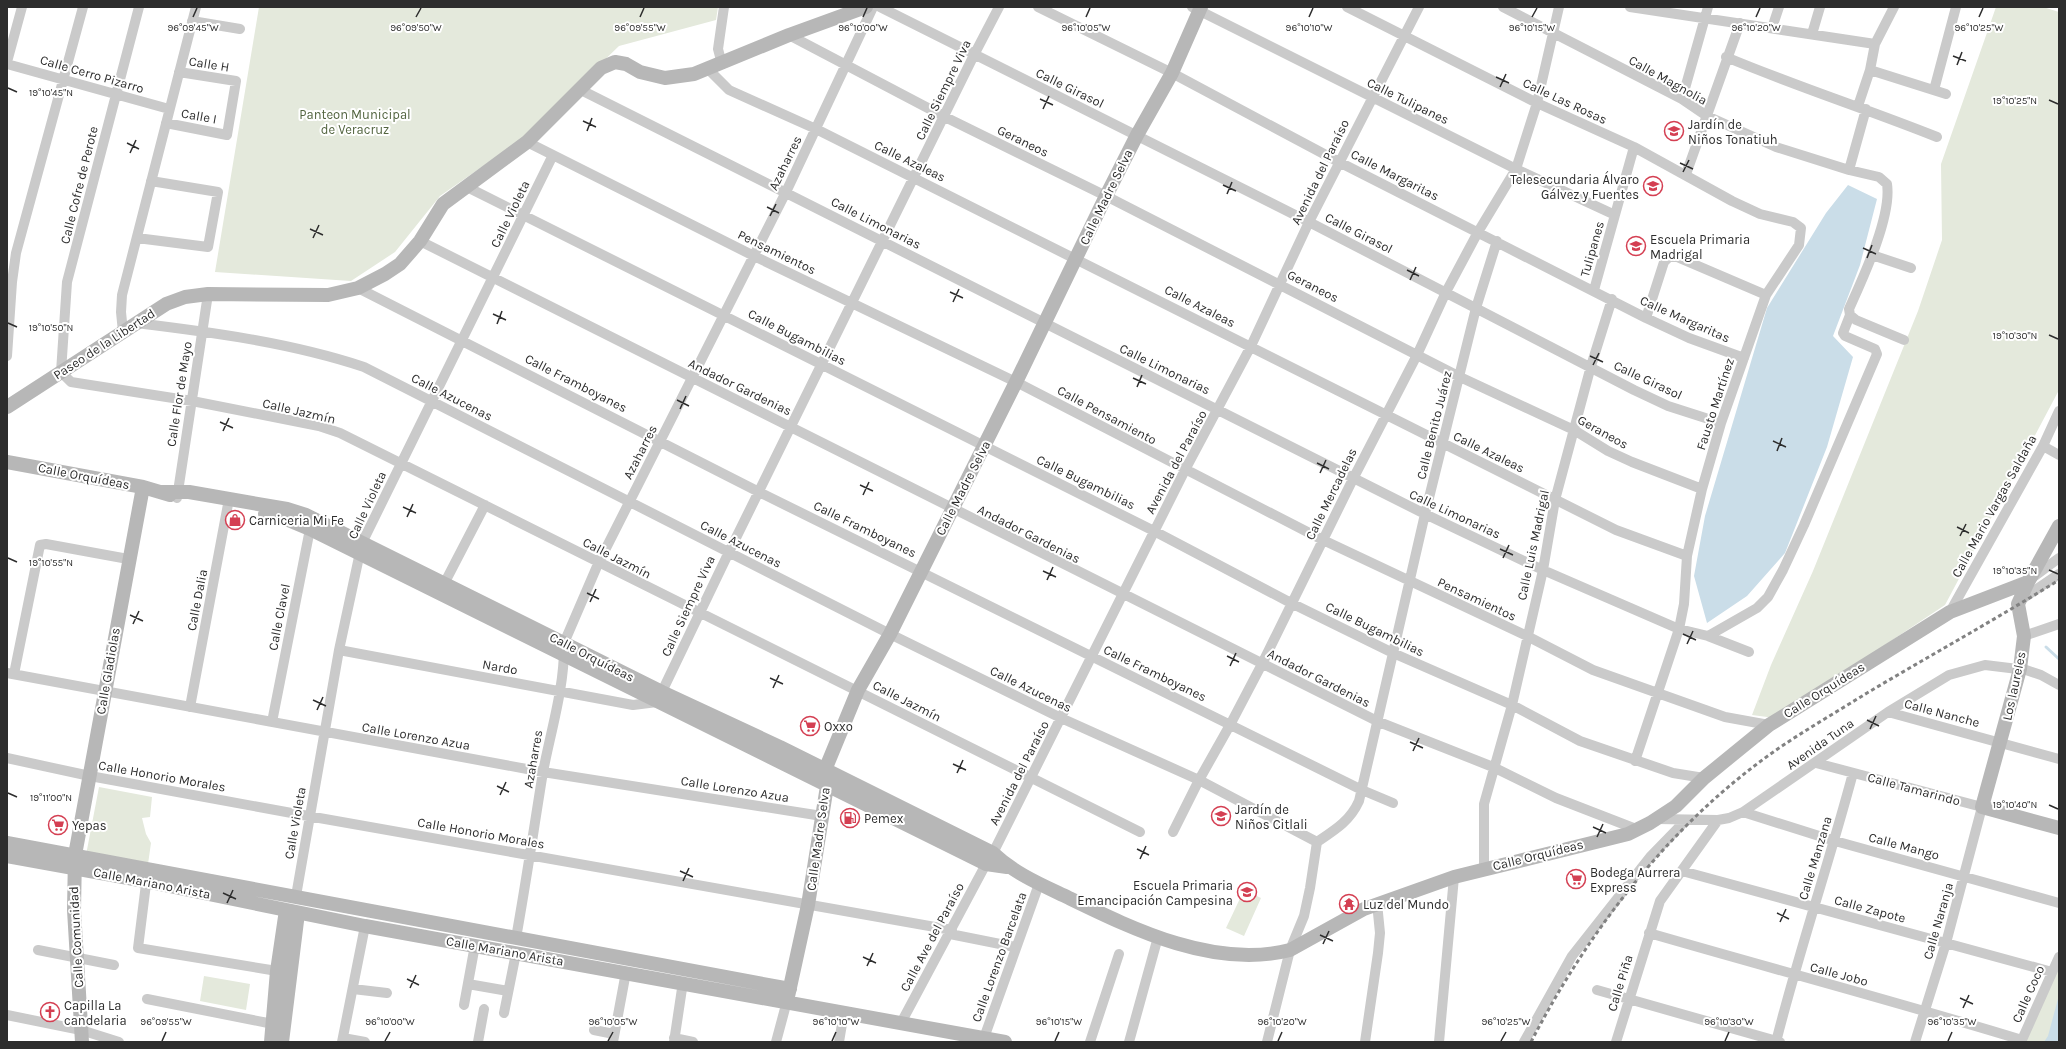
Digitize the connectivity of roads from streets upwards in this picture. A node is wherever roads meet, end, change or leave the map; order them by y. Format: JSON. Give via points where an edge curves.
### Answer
{"nodes":[{"id":1,"x":22,"y":7,"type":"edge"},
{"id":2,"x":82,"y":7,"type":"edge"},
{"id":3,"x":139,"y":7,"type":"edge"},
{"id":4,"x":196,"y":7,"type":"edge"},
{"id":5,"x":724,"y":7,"type":"edge"},
{"id":6,"x":866,"y":7,"type":"edge"},
{"id":7,"x":873,"y":7,"type":"edge"},
{"id":8,"x":880,"y":7,"type":"edge"},
{"id":9,"x":999,"y":7,"type":"edge"},
{"id":10,"x":1038,"y":7,"type":"edge"},
{"id":11,"x":1347,"y":7,"type":"edge"},
{"id":12,"x":1419,"y":7,"type":"edge"},
{"id":13,"x":1503,"y":7,"type":"edge"},
{"id":14,"x":1559,"y":7,"type":"edge"},
{"id":15,"x":1632,"y":7,"type":"edge"},
{"id":16,"x":1778,"y":7,"type":"edge"},
{"id":17,"x":1820,"y":7,"type":"edge"},
{"id":18,"x":1894,"y":7,"type":"edge"},
{"id":19,"x":1956,"y":7,"type":"edge"},
{"id":20,"x":1197,"y":8,"type":"edge"},
{"id":21,"x":1707,"y":12,"type":"edge"},
{"id":22,"x":192,"y":21,"type":"junction"},
{"id":23,"x":1740,"y":23,"type":"junction"},
{"id":24,"x":1772,"y":28,"type":"junction"},
{"id":25,"x":240,"y":29,"type":"dead end"},
{"id":26,"x":1553,"y":34,"type":"junction"},
{"id":27,"x":1812,"y":34,"type":"junction"},
{"id":28,"x":788,"y":35,"type":"junction"},
{"id":29,"x":1405,"y":35,"type":"junction"},
{"id":30,"x":1875,"y":44,"type":"junction"},
{"id":31,"x":974,"y":54,"type":"junction"},
{"id":32,"x":1726,"y":57,"type":"junction"},
{"id":33,"x":7,"y":63,"type":"edge"},
{"id":34,"x":722,"y":64,"type":"junction"},
{"id":35,"x":846,"y":64,"type":"junction"},
{"id":36,"x":708,"y":69,"type":"junction"},
{"id":37,"x":1870,"y":70,"type":"junction"},
{"id":38,"x":179,"y":72,"type":"junction"},
{"id":39,"x":1172,"y":73,"type":"junction"},
{"id":40,"x":63,"y":80,"type":"junction"},
{"id":41,"x":579,"y":89,"type":"junction"},
{"id":42,"x":1934,"y":90,"type":"junction"},
{"id":43,"x":115,"y":94,"type":"junction"},
{"id":44,"x":1946,"y":94,"type":"dead end"},
{"id":45,"x":1371,"y":98,"type":"junction"},
{"id":46,"x":1682,"y":99,"type":"junction"},
{"id":47,"x":1537,"y":103,"type":"junction"},
{"id":48,"x":1862,"y":108,"type":"junction"},
{"id":49,"x":169,"y":110,"type":"junction"},
{"id":50,"x":1707,"y":116,"type":"junction"},
{"id":51,"x":945,"y":117,"type":"junction"},
{"id":52,"x":166,"y":123,"type":"junction"},
{"id":53,"x":816,"y":129,"type":"junction"},
{"id":54,"x":227,"y":135,"type":"joint"},
{"id":55,"x":1137,"y":135,"type":"junction"},
{"id":56,"x":1937,"y":137,"type":"dead end"},
{"id":57,"x":527,"y":142,"type":"junction"},
{"id":58,"x":1634,"y":147,"type":"junction"},
{"id":59,"x":553,"y":155,"type":"junction"},
{"id":60,"x":1339,"y":162,"type":"junction"},
{"id":61,"x":1516,"y":169,"type":"junction"},
{"id":62,"x":1849,"y":170,"type":"junction"},
{"id":63,"x":1686,"y":174,"type":"junction"},
{"id":64,"x":914,"y":178,"type":"junction"},
{"id":65,"x":151,"y":181,"type":"junction"},
{"id":66,"x":465,"y":186,"type":"junction"},
{"id":67,"x":786,"y":192,"type":"junction"},
{"id":68,"x":1106,"y":196,"type":"junction"},
{"id":69,"x":524,"y":215,"type":"junction"},
{"id":70,"x":1615,"y":215,"type":"junction"},
{"id":71,"x":1309,"y":222,"type":"junction"},
{"id":72,"x":1478,"y":232,"type":"junction"},
{"id":73,"x":137,"y":238,"type":"junction"},
{"id":74,"x":420,"y":241,"type":"junction"},
{"id":75,"x":882,"y":241,"type":"junction"},
{"id":76,"x":1497,"y":241,"type":"junction"},
{"id":77,"x":1872,"y":255,"type":"junction"},
{"id":78,"x":754,"y":256,"type":"junction"},
{"id":79,"x":1076,"y":258,"type":"junction"},
{"id":80,"x":1911,"y":268,"type":"dead end"},
{"id":81,"x":493,"y":278,"type":"junction"},
{"id":82,"x":1281,"y":284,"type":"junction"},
{"id":83,"x":358,"y":288,"type":"junction"},
{"id":84,"x":1594,"y":290,"type":"junction"},
{"id":85,"x":1446,"y":292,"type":"junction"},
{"id":86,"x":208,"y":294,"type":"junction"},
{"id":87,"x":1766,"y":295,"type":"junction"},
{"id":88,"x":1612,"y":299,"type":"junction"},
{"id":89,"x":852,"y":304,"type":"junction"},
{"id":90,"x":1476,"y":308,"type":"junction"},
{"id":91,"x":723,"y":314,"type":"junction"},
{"id":92,"x":1850,"y":315,"type":"junction"},
{"id":93,"x":1646,"y":318,"type":"junction"},
{"id":94,"x":136,"y":323,"type":"junction"},
{"id":95,"x":1044,"y":323,"type":"junction"},
{"id":96,"x":202,"y":331,"type":"junction"},
{"id":97,"x":123,"y":332,"type":"junction"},
{"id":98,"x":462,"y":340,"type":"junction"},
{"id":99,"x":1904,"y":340,"type":"dead end"},
{"id":100,"x":1251,"y":346,"type":"junction"},
{"id":101,"x":1417,"y":355,"type":"junction"},
{"id":102,"x":7,"y":356,"type":"edge"},
{"id":103,"x":1744,"y":358,"type":"junction"},
{"id":104,"x":822,"y":365,"type":"junction"},
{"id":105,"x":1591,"y":366,"type":"junction"},
{"id":106,"x":61,"y":372,"type":"junction"},
{"id":107,"x":1460,"y":377,"type":"junction"},
{"id":108,"x":692,"y":378,"type":"junction"},
{"id":109,"x":1016,"y":382,"type":"junction"},
{"id":110,"x":192,"y":401,"type":"junction"},
{"id":111,"x":432,"y":401,"type":"junction"},
{"id":112,"x":7,"y":407,"type":"edge"},
{"id":113,"x":1218,"y":410,"type":"junction"},
{"id":114,"x":2059,"y":412,"type":"edge"},
{"id":115,"x":1386,"y":415,"type":"junction"},
{"id":116,"x":1721,"y":423,"type":"junction"},
{"id":117,"x":792,"y":426,"type":"junction"},
{"id":118,"x":1574,"y":430,"type":"junction"},
{"id":119,"x":660,"y":441,"type":"junction"},
{"id":120,"x":1443,"y":444,"type":"junction"},
{"id":121,"x":984,"y":446,"type":"junction"},
{"id":122,"x":2043,"y":446,"type":"junction"},
{"id":123,"x":2059,"y":455,"type":"edge"},
{"id":124,"x":7,"y":462,"type":"edge"},
{"id":125,"x":400,"y":463,"type":"junction"},
{"id":126,"x":1185,"y":470,"type":"junction"},
{"id":127,"x":1352,"y":479,"type":"junction"},
{"id":128,"x":143,"y":487,"type":"junction"},
{"id":129,"x":1702,"y":489,"type":"junction"},
{"id":130,"x":760,"y":492,"type":"junction"},
{"id":131,"x":177,"y":495,"type":"junction"},
{"id":132,"x":1555,"y":500,"type":"junction"},
{"id":133,"x":629,"y":501,"type":"junction"},
{"id":134,"x":229,"y":503,"type":"junction"},
{"id":135,"x":485,"y":505,"type":"junction"},
{"id":136,"x":952,"y":509,"type":"junction"},
{"id":137,"x":1425,"y":514,"type":"junction"},
{"id":138,"x":311,"y":523,"type":"junction"},
{"id":139,"x":2059,"y":526,"type":"edge"},
{"id":140,"x":1154,"y":531,"type":"junction"},
{"id":141,"x":1323,"y":540,"type":"junction"},
{"id":142,"x":361,"y":548,"type":"junction"},
{"id":143,"x":728,"y":552,"type":"junction"},
{"id":144,"x":1687,"y":556,"type":"junction"},
{"id":145,"x":2059,"y":558,"type":"edge"},
{"id":146,"x":128,"y":559,"type":"junction"},
{"id":147,"x":598,"y":564,"type":"junction"},
{"id":148,"x":1543,"y":570,"type":"junction"},
{"id":149,"x":920,"y":571,"type":"junction"},
{"id":150,"x":2059,"y":574,"type":"edge"},
{"id":151,"x":1409,"y":582,"type":"junction"},
{"id":152,"x":2028,"y":582,"type":"junction"},
{"id":153,"x":444,"y":584,"type":"junction"},
{"id":154,"x":1122,"y":595,"type":"junction"},
{"id":155,"x":2022,"y":599,"type":"junction"},
{"id":156,"x":1291,"y":603,"type":"junction"},
{"id":157,"x":1950,"y":612,"type":"junction"},
{"id":158,"x":699,"y":614,"type":"junction"},
{"id":159,"x":2059,"y":624,"type":"edge"},
{"id":160,"x":1680,"y":629,"type":"junction"},
{"id":161,"x":890,"y":634,"type":"junction"},
{"id":162,"x":1527,"y":636,"type":"junction"},
{"id":163,"x":1708,"y":636,"type":"junction"},
{"id":164,"x":2024,"y":636,"type":"junction"},
{"id":165,"x":564,"y":649,"type":"junction"},
{"id":166,"x":339,"y":650,"type":"junction"},
{"id":167,"x":1749,"y":652,"type":"dead end"},
{"id":168,"x":1393,"y":653,"type":"junction"},
{"id":169,"x":1093,"y":657,"type":"junction"},
{"id":170,"x":1262,"y":664,"type":"junction"},
{"id":171,"x":2020,"y":669,"type":"junction"},
{"id":172,"x":11,"y":673,"type":"edge"},
{"id":173,"x":2059,"y":685,"type":"edge"},
{"id":174,"x":858,"y":690,"type":"junction"},
{"id":175,"x":559,"y":691,"type":"junction"},
{"id":176,"x":104,"y":692,"type":"junction"},
{"id":177,"x":1659,"y":693,"type":"junction"},
{"id":178,"x":660,"y":697,"type":"junction"},
{"id":179,"x":1512,"y":705,"type":"junction"},
{"id":180,"x":190,"y":707,"type":"junction"},
{"id":181,"x":1888,"y":712,"type":"junction"},
{"id":182,"x":1061,"y":718,"type":"junction"},
{"id":183,"x":272,"y":722,"type":"junction"},
{"id":184,"x":1378,"y":722,"type":"junction"},
{"id":185,"x":1230,"y":725,"type":"junction"},
{"id":186,"x":1769,"y":725,"type":"junction"},
{"id":187,"x":324,"y":733,"type":"junction"},
{"id":188,"x":2001,"y":742,"type":"junction"},
{"id":189,"x":777,"y":753,"type":"junction"},
{"id":190,"x":7,"y":758,"type":"edge"},
{"id":191,"x":2059,"y":759,"type":"edge"},
{"id":192,"x":1635,"y":762,"type":"junction"},
{"id":193,"x":1816,"y":763,"type":"junction"},
{"id":194,"x":1493,"y":767,"type":"junction"},
{"id":195,"x":825,"y":770,"type":"junction"},
{"id":196,"x":544,"y":772,"type":"junction"},
{"id":197,"x":1853,"y":773,"type":"junction"},
{"id":198,"x":90,"y":776,"type":"junction"},
{"id":199,"x":1031,"y":778,"type":"junction"},
{"id":200,"x":1704,"y":778,"type":"junction"},
{"id":201,"x":1199,"y":780,"type":"junction"},
{"id":202,"x":827,"y":786,"type":"junction"},
{"id":203,"x":1362,"y":790,"type":"junction"},
{"id":204,"x":1393,"y":803,"type":"dead end"},
{"id":205,"x":1982,"y":806,"type":"junction"},
{"id":206,"x":1743,"y":812,"type":"junction"},
{"id":207,"x":308,"y":816,"type":"junction"},
{"id":208,"x":822,"y":816,"type":"junction"},
{"id":209,"x":1657,"y":819,"type":"junction"},
{"id":210,"x":1686,"y":820,"type":"junction"},
{"id":211,"x":1718,"y":820,"type":"junction"},
{"id":212,"x":2059,"y":828,"type":"edge"},
{"id":213,"x":1636,"y":829,"type":"junction"},
{"id":214,"x":1140,"y":832,"type":"dead end"},
{"id":215,"x":1173,"y":832,"type":"dead end"},
{"id":216,"x":1835,"y":841,"type":"junction"},
{"id":217,"x":1317,"y":842,"type":"junction"},
{"id":218,"x":7,"y":843,"type":"edge"},
{"id":219,"x":530,"y":855,"type":"junction"},
{"id":220,"x":7,"y":856,"type":"edge"},
{"id":221,"x":989,"y":859,"type":"junction"},
{"id":222,"x":74,"y":862,"type":"junction"},
{"id":223,"x":1484,"y":868,"type":"junction"},
{"id":224,"x":1682,"y":871,"type":"junction"},
{"id":225,"x":147,"y":875,"type":"junction"},
{"id":226,"x":1964,"y":876,"type":"junction"},
{"id":227,"x":1454,"y":877,"type":"junction"},
{"id":228,"x":1039,"y":884,"type":"junction"},
{"id":229,"x":296,"y":896,"type":"junction"},
{"id":230,"x":1377,"y":903,"type":"junction"},
{"id":231,"x":2059,"y":903,"type":"edge"},
{"id":232,"x":808,"y":905,"type":"junction"},
{"id":233,"x":1814,"y":907,"type":"junction"},
{"id":234,"x":292,"y":911,"type":"junction"},
{"id":235,"x":365,"y":926,"type":"junction"},
{"id":236,"x":951,"y":932,"type":"junction"},
{"id":237,"x":1649,"y":933,"type":"junction"},
{"id":238,"x":1158,"y":937,"type":"junction"},
{"id":239,"x":516,"y":938,"type":"junction"},
{"id":240,"x":1946,"y":943,"type":"junction"},
{"id":241,"x":475,"y":945,"type":"junction"},
{"id":242,"x":1015,"y":947,"type":"junction"},
{"id":243,"x":38,"y":950,"type":"dead end"},
{"id":244,"x":1290,"y":950,"type":"junction"},
{"id":245,"x":516,"y":952,"type":"junction"},
{"id":246,"x":1119,"y":954,"type":"dead end"},
{"id":247,"x":2059,"y":957,"type":"edge"},
{"id":248,"x":77,"y":958,"type":"junction"},
{"id":249,"x":114,"y":965,"type":"dead end"},
{"id":250,"x":277,"y":971,"type":"junction"},
{"id":251,"x":626,"y":972,"type":"junction"},
{"id":252,"x":2052,"y":972,"type":"junction"},
{"id":253,"x":1792,"y":975,"type":"junction"},
{"id":254,"x":683,"y":982,"type":"junction"},
{"id":255,"x":468,"y":984,"type":"junction"},
{"id":256,"x":353,"y":989,"type":"junction"},
{"id":257,"x":1597,"y":990,"type":"dead end"},
{"id":258,"x":508,"y":991,"type":"junction"},
{"id":259,"x":387,"y":993,"type":"dead end"},
{"id":260,"x":788,"y":995,"type":"junction"},
{"id":261,"x":147,"y":999,"type":"dead end"},
{"id":262,"x":1629,"y":999,"type":"junction"},
{"id":263,"x":464,"y":1006,"type":"dead end"},
{"id":264,"x":484,"y":1009,"type":"dead end"},
{"id":265,"x":1924,"y":1010,"type":"junction"},
{"id":266,"x":844,"y":1012,"type":"junction"},
{"id":267,"x":504,"y":1013,"type":"dead end"},
{"id":268,"x":7,"y":1016,"type":"edge"},
{"id":269,"x":901,"y":1023,"type":"junction"},
{"id":270,"x":273,"y":1024,"type":"junction"},
{"id":271,"x":594,"y":1030,"type":"dead end"},
{"id":272,"x":81,"y":1036,"type":"edge"},
{"id":273,"x":614,"y":1038,"type":"edge"},
{"id":274,"x":984,"y":1038,"type":"junction"},
{"id":275,"x":343,"y":1040,"type":"edge"},
{"id":276,"x":674,"y":1040,"type":"edge"},
{"id":277,"x":2022,"y":1041,"type":"edge"},
{"id":278,"x":119,"y":1042,"type":"edge"},
{"id":279,"x":270,"y":1042,"type":"edge"},
{"id":280,"x":282,"y":1042,"type":"edge"},
{"id":281,"x":365,"y":1042,"type":"edge"},
{"id":282,"x":478,"y":1042,"type":"edge"},
{"id":283,"x":693,"y":1042,"type":"edge"},
{"id":284,"x":776,"y":1042,"type":"edge"},
{"id":285,"x":839,"y":1042,"type":"edge"},
{"id":286,"x":1005,"y":1042,"type":"edge"},
{"id":287,"x":1090,"y":1042,"type":"edge"},
{"id":288,"x":1129,"y":1042,"type":"edge"},
{"id":289,"x":1268,"y":1042,"type":"edge"},
{"id":290,"x":1365,"y":1042,"type":"edge"},
{"id":291,"x":1439,"y":1042,"type":"edge"},
{"id":292,"x":1524,"y":1042,"type":"edge"},
{"id":293,"x":1616,"y":1042,"type":"edge"},
{"id":294,"x":1777,"y":1042,"type":"edge"},
{"id":295,"x":1916,"y":1042,"type":"edge"}],
"edges":[{"from":1,"to":33,"type":"street"},
{"from":2,"to":40,"type":"street"},
{"from":3,"to":43,"type":"street","name":"Calle Cofre de Perote"},
{"from":4,"to":22,"type":"street"},
{"from":5,"to":34,"type":"street","via":[[718,49]]},
{"from":6,"to":28,"type":"street","name":"Paseo de la Libertad"},
{"from":7,"to":35,"type":"street","name":"Azaharres"},
{"from":8,"to":31,"type":"street","name":"Calle Girasol"},
{"from":9,"to":31,"type":"street","name":"Calle Siempre Viva"},
{"from":10,"to":39,"type":"street","name":"Calle Margaritas"},
{"from":11,"to":29,"type":"street","name":"Calle Las Rosas"},
{"from":12,"to":29,"type":"street","name":"Avenida del Paraíso"},
{"from":13,"to":26,"type":"street","name":"Calle Magnolia"},
{"from":14,"to":26,"type":"street","name":"Calle Mercadelas"},
{"from":15,"to":21,"type":"street"},
{"from":16,"to":24,"type":"street"},
{"from":17,"to":27,"type":"street"},
{"from":18,"to":30,"type":"street"},
{"from":19,"to":42,"type":"street"},
{"from":20,"to":39,"type":"street","name":"Calle Madre Selva"},
{"from":20,"to":45,"type":"street","name":"Calle Tulipanes"},
{"from":21,"to":23,"type":"street"},
{"from":21,"to":46,"type":"street"},
{"from":22,"to":25,"type":"street"},
{"from":22,"to":38,"type":"street"},
{"from":23,"to":24,"type":"street"},
{"from":23,"to":32,"type":"street"},
{"from":24,"to":27,"type":"street"},
{"from":26,"to":46,"type":"street","name":"Calle Magnolia"},
{"from":26,"to":47,"type":"street","name":"Calle Mercadelas"},
{"from":27,"to":30,"type":"street"},
{"from":28,"to":34,"type":"street","name":"Paseo de la Libertad"},
{"from":28,"to":35,"type":"street","name":"Geraneos"},
{"from":29,"to":45,"type":"street","name":"Avenida del Paraíso"},
{"from":29,"to":47,"type":"street","name":"Calle Las Rosas"},
{"from":30,"to":37,"type":"street"},
{"from":31,"to":51,"type":"street","name":"Calle Siempre Viva"},
{"from":31,"to":55,"type":"street","name":"Calle Girasol"},
{"from":32,"to":48,"type":"street","via":[[1773,77]]},
{"from":32,"to":50,"type":"street"},
{"from":33,"to":40,"type":"street","name":"Calle Cerro Pizarro"},
{"from":34,"to":36,"type":"street","name":"Paseo de la Libertad"},
{"from":35,"to":51,"type":"street","name":"Geraneos"},
{"from":35,"to":53,"type":"street","name":"Azaharres"},
{"from":36,"to":41,"type":"street","name":"Paseo de la Libertad","via":[[694,74],[665,78],[615,62],[601,68]]},
{"from":36,"to":53,"type":"street","name":"Calle Azaleas","via":[[729,90]]},
{"from":37,"to":42,"type":"street"},
{"from":37,"to":48,"type":"street"},
{"from":38,"to":49,"type":"street"},
{"from":38,"to":54,"type":"street","name":"Calle H","via":[[236,81]]},
{"from":39,"to":55,"type":"street","name":"Calle Madre Selva"},
{"from":39,"to":60,"type":"street","name":"Calle Margaritas"},
{"from":40,"to":43,"type":"street","name":"Calle Cerro Pizarro"},
{"from":40,"to":102,"type":"street","via":[[16,253]]},
{"from":41,"to":57,"type":"street","name":"Paseo de la Libertad"},
{"from":41,"to":67,"type":"street","name":"Calle Limonarias"},
{"from":42,"to":44,"type":"street"},
{"from":43,"to":49,"type":"street","name":"Calle Cerro Pizarro"},
{"from":43,"to":106,"type":"street","name":"Calle Cofre de Perote","via":[[67,282]]},
{"from":45,"to":60,"type":"street","name":"Avenida del Paraíso"},
{"from":45,"to":61,"type":"street","name":"Calle Tulipanes"},
{"from":46,"to":50,"type":"street","name":"Calle Magnolia"},
{"from":47,"to":58,"type":"street","name":"Calle Las Rosas"},
{"from":47,"to":61,"type":"street","name":"Calle Mercadelas"},
{"from":48,"to":56,"type":"street"},
{"from":48,"to":62,"type":"street"},
{"from":49,"to":52,"type":"street"},
{"from":50,"to":62,"type":"street","name":"Calle Magnolia","via":[[1776,146]]},
{"from":50,"to":63,"type":"street"},
{"from":51,"to":64,"type":"street","name":"Calle Siempre Viva"},
{"from":51,"to":68,"type":"street","name":"Geraneos"},
{"from":52,"to":54,"type":"street","name":"Calle I"},
{"from":52,"to":65,"type":"street"},
{"from":53,"to":64,"type":"street","name":"Calle Azaleas"},
{"from":53,"to":67,"type":"street","name":"Azaharres"},
{"from":55,"to":68,"type":"street","name":"Calle Madre Selva"},
{"from":55,"to":71,"type":"street","name":"Calle Girasol"},
{"from":57,"to":59,"type":"street","name":"Pensamientos"},
{"from":57,"to":66,"type":"street","name":"Paseo de la Libertad"},
{"from":58,"to":63,"type":"street","name":"Calle Las Rosas"},
{"from":58,"to":70,"type":"street"},
{"from":59,"to":69,"type":"street","name":"Calle Violeta"},
{"from":59,"to":78,"type":"street","name":"Pensamientos"},
{"from":60,"to":71,"type":"street","name":"Avenida del Paraíso"},
{"from":60,"to":72,"type":"street","name":"Calle Margaritas"},
{"from":61,"to":70,"type":"street","name":"Calle Tulipanes"},
{"from":61,"to":72,"type":"street","name":"Calle Mercadelas"},
{"from":62,"to":77,"type":"street","name":"Calle Magnolia","via":[[1879,177],[1888,184],[1889,197]]},
{"from":63,"to":87,"type":"street","name":"Fausto Martínez","via":[[1753,210],[1793,222],[1801,228],[1799,245]]},
{"from":64,"to":75,"type":"street","name":"Calle Siempre Viva"},
{"from":64,"to":79,"type":"street","name":"Calle Azaleas"},
{"from":65,"to":73,"type":"street"},
{"from":65,"to":73,"type":"street","via":[[218,192],[208,247]]},
{"from":66,"to":69,"type":"street","name":"Calle Bugambilias"},
{"from":66,"to":74,"type":"street","name":"Paseo de la Libertad","via":[[443,204]]},
{"from":67,"to":75,"type":"street","name":"Calle Limonarias"},
{"from":67,"to":78,"type":"street","name":"Azaharres"},
{"from":68,"to":79,"type":"street","name":"Calle Madre Selva"},
{"from":68,"to":82,"type":"street","name":"Geraneos"},
{"from":69,"to":81,"type":"street","name":"Calle Violeta"},
{"from":69,"to":91,"type":"street","name":"Calle Bugambilias"},
{"from":70,"to":84,"type":"street","name":"Tulipanes"},
{"from":71,"to":82,"type":"street","name":"Avenida del Paraíso"},
{"from":71,"to":85,"type":"street","name":"Calle Girasol"},
{"from":72,"to":76,"type":"street","name":"Calle Margaritas"},
{"from":72,"to":85,"type":"street","name":"Calle Mercadelas"},
{"from":73,"to":97,"type":"street","via":[[122,295]]},
{"from":74,"to":81,"type":"street","name":"Andador Gardenias"},
{"from":74,"to":83,"type":"street","name":"Paseo de la Libertad","via":[[400,264]]},
{"from":75,"to":89,"type":"street","name":"Calle Siempre Viva"},
{"from":75,"to":95,"type":"street","name":"Calle Limonarias"},
{"from":76,"to":84,"type":"street","name":"Calle Margaritas"},
{"from":76,"to":90,"type":"street","name":"Calle Benito Juárez"},
{"from":77,"to":80,"type":"street"},
{"from":77,"to":92,"type":"street","name":"Calle Magnolia","via":[[1849,309]]},
{"from":78,"to":89,"type":"street","name":"Pensamientos"},
{"from":78,"to":91,"type":"street","name":"Azaharres"},
{"from":79,"to":95,"type":"street","name":"Calle Madre Selva"},
{"from":79,"to":100,"type":"street","name":"Calle Azaleas"},
{"from":81,"to":98,"type":"street","name":"Calle Violeta"},
{"from":81,"to":108,"type":"street","name":"Andador Gardenias"},
{"from":82,"to":100,"type":"street","name":"Avenida del Paraíso"},
{"from":82,"to":101,"type":"street","name":"Geraneos"},
{"from":83,"to":86,"type":"street","name":"Paseo de la Libertad","via":[[328,295]]},
{"from":83,"to":98,"type":"street","name":"Calle Framboyanes"},
{"from":84,"to":88,"type":"street","name":"Calle Margaritas"},
{"from":85,"to":90,"type":"street","name":"Calle Girasol"},
{"from":85,"to":101,"type":"street","name":"Calle Mercadelas"},
{"from":86,"to":94,"type":"street","name":"Paseo de la Libertad","via":[[185,297],[166,304]]},
{"from":86,"to":96,"type":"street","name":"Calle Flor de Mayo"},
{"from":87,"to":93,"type":"street","via":[[1676,257],[1669,257],[1664,262]]},
{"from":87,"to":103,"type":"street","name":"Fausto Martínez"},
{"from":88,"to":93,"type":"street","name":"Calle Margaritas"},
{"from":88,"to":105,"type":"street","name":"Calle Luis Madrigal"},
{"from":89,"to":104,"type":"street","name":"Calle Siempre Viva"},
{"from":89,"to":109,"type":"street","name":"Pensamientos"},
{"from":90,"to":105,"type":"street","name":"Calle Girasol"},
{"from":90,"to":107,"type":"street","name":"Calle Benito Juárez"},
{"from":91,"to":104,"type":"street","name":"Calle Bugambilias"},
{"from":91,"to":108,"type":"street","name":"Azaharres"},
{"from":92,"to":99,"type":"street","via":[[1856,320]]},
{"from":92,"to":163,"type":"street","name":"Calle Magnolia","via":[[1843,333],[1845,336],[1875,348],[1877,354],[1804,525],[1768,597],[1757,608]]},
{"from":93,"to":103,"type":"street","name":"Calle Margaritas","via":[[1689,338]]},
{"from":94,"to":96,"type":"street","name":"Calle Azucenas"},
{"from":94,"to":97,"type":"street","name":"Paseo de la Libertad"},
{"from":95,"to":109,"type":"street","name":"Calle Madre Selva"},
{"from":95,"to":113,"type":"street","name":"Calle Limonarias"},
{"from":96,"to":110,"type":"street","name":"Calle Flor de Mayo"},
{"from":96,"to":111,"type":"street","name":"Calle Azucenas","via":[[335,358],[364,367]]},
{"from":97,"to":106,"type":"street","name":"Paseo de la Libertad"},
{"from":98,"to":111,"type":"street","name":"Calle Violeta"},
{"from":98,"to":119,"type":"street","name":"Calle Framboyanes"},
{"from":100,"to":113,"type":"street","name":"Avenida del Paraíso"},
{"from":100,"to":115,"type":"street","name":"Calle Azaleas"},
{"from":101,"to":107,"type":"street","name":"Geraneos"},
{"from":101,"to":115,"type":"street","name":"Calle Mercadelas"},
{"from":103,"to":116,"type":"street","name":"Fausto Martínez"},
{"from":104,"to":117,"type":"street","name":"Calle Siempre Viva"},
{"from":104,"to":121,"type":"street","name":"Calle Bugambilias"},
{"from":105,"to":116,"type":"street","name":"Calle Girasol","via":[[1668,406]]},
{"from":105,"to":118,"type":"street","name":"Calle Luis Madrigal"},
{"from":106,"to":110,"type":"street","name":"Calle Jazmín","via":[[71,382]]},
{"from":106,"to":112,"type":"street","name":"Paseo de la Libertad"},
{"from":107,"to":118,"type":"street","name":"Geraneos"},
{"from":107,"to":120,"type":"street","name":"Calle Benito Juárez"},
{"from":108,"to":117,"type":"street","name":"Andador Gardenias"},
{"from":108,"to":119,"type":"street","name":"Azaharres"},
{"from":109,"to":121,"type":"street","name":"Calle Madre Selva"},
{"from":109,"to":126,"type":"street","name":"Calle Pensamiento"},
{"from":110,"to":125,"type":"street","name":"Calle Jazmín","via":[[318,426]]},
{"from":110,"to":131,"type":"street","name":"Calle Flor de Mayo"},
{"from":111,"to":125,"type":"street","name":"Calle Violeta"},
{"from":111,"to":133,"type":"street","name":"Calle Azucenas"},
{"from":113,"to":126,"type":"street","name":"Avenida del Paraíso"},
{"from":113,"to":127,"type":"street","name":"Calle Limonarias"},
{"from":114,"to":122,"type":"street","name":"Calle Mario Vargas Saldaña"},
{"from":115,"to":120,"type":"street","name":"Calle Azaleas"},
{"from":115,"to":127,"type":"street","name":"Calle Mercadelas"},
{"from":116,"to":129,"type":"street","name":"Fausto Martínez"},
{"from":117,"to":130,"type":"street","name":"Calle Siempre Viva"},
{"from":117,"to":136,"type":"street","name":"Andador Gardenias"},
{"from":118,"to":129,"type":"street","name":"Geraneos","via":[[1632,462]]},
{"from":118,"to":132,"type":"street","name":"Calle Luis Madrigal"},
{"from":119,"to":130,"type":"street","name":"Calle Framboyanes"},
{"from":119,"to":133,"type":"street","name":"Azaharres"},
{"from":120,"to":132,"type":"street","name":"Calle Azaleas"},
{"from":120,"to":137,"type":"street","name":"Calle Benito Juárez"},
{"from":121,"to":136,"type":"street","name":"Calle Madre Selva"},
{"from":121,"to":140,"type":"street","name":"Calle Bugambilias"},
{"from":122,"to":123,"type":"street"},
{"from":122,"to":157,"type":"street","name":"Calle Mario Vargas Saldaña"},
{"from":124,"to":128,"type":"street","name":"Calle Orquídeas"},
{"from":125,"to":135,"type":"street","name":"Calle Jazmín"},
{"from":125,"to":142,"type":"street","name":"Calle Violeta"},
{"from":126,"to":140,"type":"street","name":"Avenida del Paraíso"},
{"from":126,"to":141,"type":"street","name":"Pensamientos"},
{"from":127,"to":137,"type":"street","name":"Calle Limonarias"},
{"from":127,"to":141,"type":"street","name":"Calle Mercadelas"},
{"from":128,"to":131,"type":"street","name":"Calle Orquídeas"},
{"from":128,"to":146,"type":"street","name":"Calle Gladiolas"},
{"from":129,"to":144,"type":"street"},
{"from":130,"to":143,"type":"street","name":"Calle Siempre Viva"},
{"from":130,"to":149,"type":"street","name":"Calle Framboyanes"},
{"from":131,"to":134,"type":"street","name":"Calle Orquídeas","via":[[189,492]]},
{"from":132,"to":144,"type":"street","name":"Calle Azaleas","via":[[1616,530]]},
{"from":132,"to":148,"type":"street","name":"Calle Luis Madrigal"},
{"from":133,"to":143,"type":"street","name":"Calle Azucenas"},
{"from":133,"to":147,"type":"street","name":"Azaharres"},
{"from":134,"to":138,"type":"street","name":"Calle Orquídeas","via":[[287,509]]},
{"from":134,"to":180,"type":"street","name":"Calle Dalia"},
{"from":135,"to":147,"type":"street","name":"Calle Jazmín"},
{"from":135,"to":153,"type":"street"},
{"from":136,"to":149,"type":"street","name":"Calle Madre Selva"},
{"from":136,"to":154,"type":"street","name":"Andador Gardenias"},
{"from":137,"to":148,"type":"street","name":"Calle Limonarias"},
{"from":137,"to":151,"type":"street","name":"Calle Benito Juárez"},
{"from":138,"to":142,"type":"street","name":"Calle Orquídeas"},
{"from":138,"to":183,"type":"street","name":"Calle Clavel"},
{"from":139,"to":152,"type":"street","name":"Los laureles"},
{"from":140,"to":154,"type":"street","name":"Avenida del Paraíso"},
{"from":140,"to":156,"type":"street","name":"Calle Bugambilias"},
{"from":141,"to":151,"type":"street","name":"Pensamientos"},
{"from":141,"to":156,"type":"street","name":"Calle Mercadelas"},
{"from":142,"to":153,"type":"street","name":"Calle Orquídeas"},
{"from":142,"to":165,"type":"street","name":"Calle Orquídeas"},
{"from":142,"to":166,"type":"street","name":"Calle Violeta"},
{"from":143,"to":158,"type":"street","name":"Calle Siempre Viva"},
{"from":143,"to":161,"type":"street","name":"Calle Azucenas"},
{"from":144,"to":160,"type":"street"},
{"from":145,"to":152,"type":"street"},
{"from":146,"to":172,"type":"street","via":[[40,544]]},
{"from":146,"to":176,"type":"street","name":"Calle Gladiolas"},
{"from":147,"to":158,"type":"street","name":"Calle Jazmín"},
{"from":147,"to":165,"type":"street","name":"Azaharres"},
{"from":148,"to":160,"type":"street","name":"Calle Limonarias"},
{"from":148,"to":162,"type":"street","name":"Calle Luis Madrigal"},
{"from":149,"to":161,"type":"street","name":"Calle Madre Selva"},
{"from":149,"to":169,"type":"street","name":"Calle Framboyanes"},
{"from":150,"to":155,"type":"street"},
{"from":151,"to":162,"type":"street","name":"Pensamientos"},
{"from":151,"to":168,"type":"street","name":"Calle Benito Juárez"},
{"from":152,"to":155,"type":"street","name":"Los laureles"},
{"from":152,"to":157,"type":"street","name":"Calle Orquídeas"},
{"from":153,"to":165,"type":"street","name":"Calle Orquídeas"},
{"from":154,"to":169,"type":"street","name":"Avenida del Paraíso"},
{"from":154,"to":170,"type":"street","name":"Andador Gardenias"},
{"from":155,"to":164,"type":"street","name":"Los laureles","via":[[2018,604]]},
{"from":156,"to":168,"type":"street","name":"Calle Bugambilias"},
{"from":156,"to":170,"type":"street","name":"Calle Mercadelas"},
{"from":157,"to":186,"type":"street","name":"Calle Orquídeas"},
{"from":158,"to":174,"type":"street","name":"Calle Jazmín"},
{"from":158,"to":178,"type":"street","name":"Calle Siempre Viva"},
{"from":159,"to":164,"type":"street"},
{"from":160,"to":163,"type":"street","name":"Calle Limonarias"},
{"from":160,"to":177,"type":"street"},
{"from":161,"to":174,"type":"street","name":"Calle Madre Selva"},
{"from":161,"to":182,"type":"street","name":"Calle Azucenas"},
{"from":162,"to":177,"type":"street","name":"Pensamientos","via":[[1593,670]]},
{"from":162,"to":179,"type":"street","name":"Calle Luis Madrigal"},
{"from":163,"to":167,"type":"street","name":"Calle Limonarias"},
{"from":164,"to":171,"type":"street","name":"Los laureles"},
{"from":165,"to":175,"type":"street","name":"Azaharres"},
{"from":165,"to":178,"type":"street","name":"Calle Orquídeas"},
{"from":166,"to":175,"type":"street","name":"Nardo"},
{"from":166,"to":187,"type":"street","name":"Calle Violeta"},
{"from":168,"to":179,"type":"street","name":"Calle Bugambilias"},
{"from":168,"to":184,"type":"street","name":"Calle Benito Juárez"},
{"from":169,"to":182,"type":"street","name":"Avenida del Paraíso"},
{"from":169,"to":185,"type":"street","name":"Calle Framboyanes"},
{"from":170,"to":184,"type":"street","name":"Andador Gardenias"},
{"from":170,"to":185,"type":"street","name":"Calle Mercadelas"},
{"from":171,"to":173,"type":"street","name":"Avenida Tuna","via":[[2041,675]]},
{"from":171,"to":181,"type":"street","name":"Avenida Tuna","via":[[1985,665],[1949,675]]},
{"from":171,"to":188,"type":"street","name":"Los laureles"},
{"from":172,"to":176,"type":"street","name":"Calle Lorenzo Azua"},
{"from":174,"to":195,"type":"street","name":"Calle Madre Selva"},
{"from":174,"to":199,"type":"street","name":"Calle Jazmín"},
{"from":175,"to":178,"type":"street","name":"Nardo","via":[[633,705]]},
{"from":175,"to":196,"type":"street","name":"Azaharres"},
{"from":176,"to":180,"type":"street","name":"Calle Lorenzo Azua"},
{"from":176,"to":198,"type":"street","name":"Calle Gladiolas"},
{"from":177,"to":186,"type":"street","name":"Pensamientos","via":[[1725,716]]},
{"from":177,"to":192,"type":"street"},
{"from":178,"to":189,"type":"street","name":"Calle Orquídeas"},
{"from":179,"to":192,"type":"street","name":"Calle Bugambilias","via":[[1580,742]]},
{"from":179,"to":194,"type":"street","name":"Calle Luis Madrigal"},
{"from":180,"to":183,"type":"street","name":"Calle Lorenzo Azua"},
{"from":181,"to":188,"type":"street","name":"Calle Nanche"},
{"from":181,"to":193,"type":"street","name":"Avenida Tuna"},
{"from":182,"to":199,"type":"street","name":"Avenida del Paraíso"},
{"from":182,"to":201,"type":"street","name":"Calle Azucenas"},
{"from":183,"to":187,"type":"street","name":"Calle Lorenzo Azua"},
{"from":184,"to":194,"type":"street","name":"Andador Gardenias"},
{"from":184,"to":203,"type":"street","name":"Calle Benito Juárez"},
{"from":185,"to":201,"type":"street","name":"Calle Mercadelas"},
{"from":185,"to":203,"type":"street","name":"Calle Framboyanes"},
{"from":186,"to":200,"type":"street","name":"Calle Orquídeas"},
{"from":187,"to":196,"type":"street","name":"Calle Lorenzo Azua"},
{"from":187,"to":207,"type":"street","name":"Calle Violeta"},
{"from":188,"to":191,"type":"street","name":"Calle Nanche"},
{"from":188,"to":205,"type":"street","name":"Los laureles"},
{"from":189,"to":195,"type":"street","name":"Calle Orquídeas"},
{"from":189,"to":202,"type":"street","name":"Calle Orquídeas"},
{"from":190,"to":198,"type":"street","name":"Calle Honorio Morales"},
{"from":192,"to":200,"type":"street","name":"Calle Bugambilias","via":[[1673,773]]},
{"from":193,"to":197,"type":"street","name":"Calle Tamarindo"},
{"from":193,"to":206,"type":"street","name":"Avenida Tuna"},
{"from":194,"to":213,"type":"street","name":"Andador Gardenias","via":[[1556,798]]},
{"from":194,"to":223,"type":"street","name":"Calle Luis Madrigal","via":[[1482,814]]},
{"from":195,"to":202,"type":"street","name":"Calle Madre Selva"},
{"from":195,"to":221,"type":"street","name":"Calle Orquídeas"},
{"from":196,"to":208,"type":"street","name":"Calle Lorenzo Azua"},
{"from":196,"to":219,"type":"street","name":"Azaharres"},
{"from":197,"to":205,"type":"street","name":"Calle Tamarindo"},
{"from":197,"to":216,"type":"street","name":"Calle Manzana"},
{"from":198,"to":207,"type":"street","name":"Calle Honorio Morales"},
{"from":198,"to":222,"type":"street","name":"Calle Gladiolas"},
{"from":199,"to":214,"type":"street","name":"Calle Jazmín"},
{"from":199,"to":221,"type":"street","name":"Avenida del Paraíso"},
{"from":200,"to":209,"type":"street","name":"Calle Orquídeas","via":[[1676,806]]},
{"from":201,"to":215,"type":"street","name":"Calle Mercadelas"},
{"from":201,"to":217,"type":"street","name":"Calle Azucenas"},
{"from":202,"to":208,"type":"street","name":"Calle Madre Selva"},
{"from":202,"to":221,"type":"street","name":"Calle Orquídeas"},
{"from":203,"to":204,"type":"street","name":"Calle Framboyanes"},
{"from":203,"to":217,"type":"street","name":"Calle Benito Juárez","via":[[1356,808],[1346,821]]},
{"from":205,"to":212,"type":"street","name":"Calle Tamarindo"},
{"from":205,"to":226,"type":"street","name":"Calle Naranja"},
{"from":206,"to":211,"type":"street","name":"Avenida Tuna"},
{"from":206,"to":216,"type":"street","name":"Calle Mango"},
{"from":207,"to":219,"type":"street","name":"Calle Honorio Morales"},
{"from":207,"to":229,"type":"street","name":"Calle Violeta"},
{"from":208,"to":232,"type":"street","name":"Calle Madre Selva"},
{"from":209,"to":210,"type":"street","name":"Avenida Tuna"},
{"from":209,"to":213,"type":"street","name":"Calle Orquídeas"},
{"from":210,"to":211,"type":"street","name":"Avenida Tuna"},
{"from":210,"to":292,"type":"street","via":[[1650,857],[1572,956]]},
{"from":211,"to":224,"type":"street"},
{"from":213,"to":223,"type":"street","name":"Calle Orquídeas","via":[[1628,834]]},
{"from":216,"to":226,"type":"street","name":"Calle Mango"},
{"from":216,"to":233,"type":"street","name":"Calle Manzana"},
{"from":217,"to":244,"type":"street","via":[[1304,916]]},
{"from":218,"to":222,"type":"street","name":"Calle Mariano Arista"},
{"from":219,"to":232,"type":"street","name":"Calle Honorio Morales"},
{"from":219,"to":239,"type":"street","name":"Azaharres"},
{"from":220,"to":222,"type":"street","name":"Calle Mariano Arista"},
{"from":221,"to":228,"type":"street","name":"Calle Orquídeas"},
{"from":221,"to":236,"type":"street","name":"Calle Ave del Paraíso"},
{"from":222,"to":225,"type":"street","name":"Calle Mariano Arista"},
{"from":222,"to":248,"type":"street","name":"Calle Comunidad"},
{"from":223,"to":227,"type":"street","name":"Calle Orquídeas"},
{"from":224,"to":233,"type":"street","name":"Calle Zapote"},
{"from":224,"to":237,"type":"street","via":[[1660,901]]},
{"from":225,"to":229,"type":"street","name":"Calle Mariano Arista"},
{"from":225,"to":234,"type":"street","name":"Calle Mariano Arista"},
{"from":225,"to":250,"type":"street","via":[[138,948]]},
{"from":226,"to":231,"type":"street","name":"Calle Mango"},
{"from":226,"to":240,"type":"street","name":"Calle Naranja"},
{"from":227,"to":230,"type":"street","name":"Calle Orquídeas"},
{"from":227,"to":291,"type":"street"},
{"from":228,"to":238,"type":"street","name":"Calle Orquídeas","via":[[1101,914]]},
{"from":228,"to":242,"type":"street","name":"Calle Lorenzo Barcelata"},
{"from":229,"to":239,"type":"street","name":"Calle Mariano Arista"},
{"from":230,"to":244,"type":"street","name":"Calle Orquídeas"},
{"from":230,"to":290,"type":"street","via":[[1380,933]]},
{"from":232,"to":236,"type":"street","name":"Calle Honorio Morales"},
{"from":232,"to":260,"type":"street","name":"Calle Madre Selva"},
{"from":233,"to":240,"type":"street","name":"Calle Zapote"},
{"from":233,"to":253,"type":"street","name":"Calle Manzana"},
{"from":234,"to":235,"type":"street","name":"Calle Mariano Arista"},
{"from":234,"to":250,"type":"street"},
{"from":234,"to":280,"type":"street"},
{"from":235,"to":241,"type":"street","name":"Calle Mariano Arista"},
{"from":235,"to":256,"type":"street"},
{"from":236,"to":242,"type":"street","name":"Calle Honorio Morales"},
{"from":236,"to":269,"type":"street","name":"Calle Ave del Paraíso"},
{"from":237,"to":253,"type":"street","name":"Calle Jobo"},
{"from":237,"to":262,"type":"street","name":"Calle Piña"},
{"from":238,"to":244,"type":"street","name":"Calle Orquídeas","via":[[1219,953],[1262,954]]},
{"from":238,"to":288,"type":"street"},
{"from":239,"to":260,"type":"street","name":"Calle Mariano Arista"},
{"from":240,"to":252,"type":"street","name":"Calle Zapote"},
{"from":240,"to":265,"type":"street","name":"Calle Naranja"},
{"from":241,"to":245,"type":"street","name":"Calle Mariano Arista"},
{"from":241,"to":255,"type":"street"},
{"from":242,"to":274,"type":"street","name":"Calle Lorenzo Barcelata"},
{"from":243,"to":248,"type":"street"},
{"from":244,"to":289,"type":"street"},
{"from":245,"to":251,"type":"street","name":"Calle Mariano Arista"},
{"from":245,"to":258,"type":"street"},
{"from":246,"to":287,"type":"street"},
{"from":247,"to":252,"type":"street","name":"Calle Coco"},
{"from":248,"to":249,"type":"street"},
{"from":248,"to":272,"type":"street","name":"Calle Comunidad"},
{"from":250,"to":270,"type":"street"},
{"from":251,"to":254,"type":"street","name":"Calle Mariano Arista"},
{"from":251,"to":273,"type":"street"},
{"from":252,"to":277,"type":"street","name":"Calle Coco"},
{"from":253,"to":265,"type":"street","name":"Calle Jobo"},
{"from":253,"to":294,"type":"street","name":"Calle Manzana"},
{"from":254,"to":260,"type":"street","name":"Calle Mariano Arista"},
{"from":254,"to":276,"type":"street"},
{"from":255,"to":258,"type":"street"},
{"from":255,"to":263,"type":"street"},
{"from":256,"to":259,"type":"street"},
{"from":256,"to":275,"type":"street"},
{"from":257,"to":262,"type":"street"},
{"from":258,"to":267,"type":"street"},
{"from":260,"to":266,"type":"street","name":"Calle Mariano Arista"},
{"from":260,"to":284,"type":"street"},
{"from":261,"to":270,"type":"street"},
{"from":262,"to":293,"type":"street","name":"Calle Piña"},
{"from":262,"to":294,"type":"street"},
{"from":264,"to":282,"type":"street"},
{"from":265,"to":277,"type":"street","name":"Calle Jobo"},
{"from":265,"to":295,"type":"street","name":"Calle Naranja"},
{"from":266,"to":269,"type":"street","name":"Calle Mariano Arista"},
{"from":266,"to":285,"type":"street"},
{"from":268,"to":272,"type":"street"},
{"from":269,"to":274,"type":"street","name":"Calle Mariano Arista"},
{"from":270,"to":279,"type":"street"},
{"from":271,"to":273,"type":"street"},
{"from":272,"to":278,"type":"street"},
{"from":274,"to":286,"type":"street","name":"Calle Mariano Arista"},
{"from":275,"to":281,"type":"street"},
{"from":276,"to":283,"type":"street"}]}
